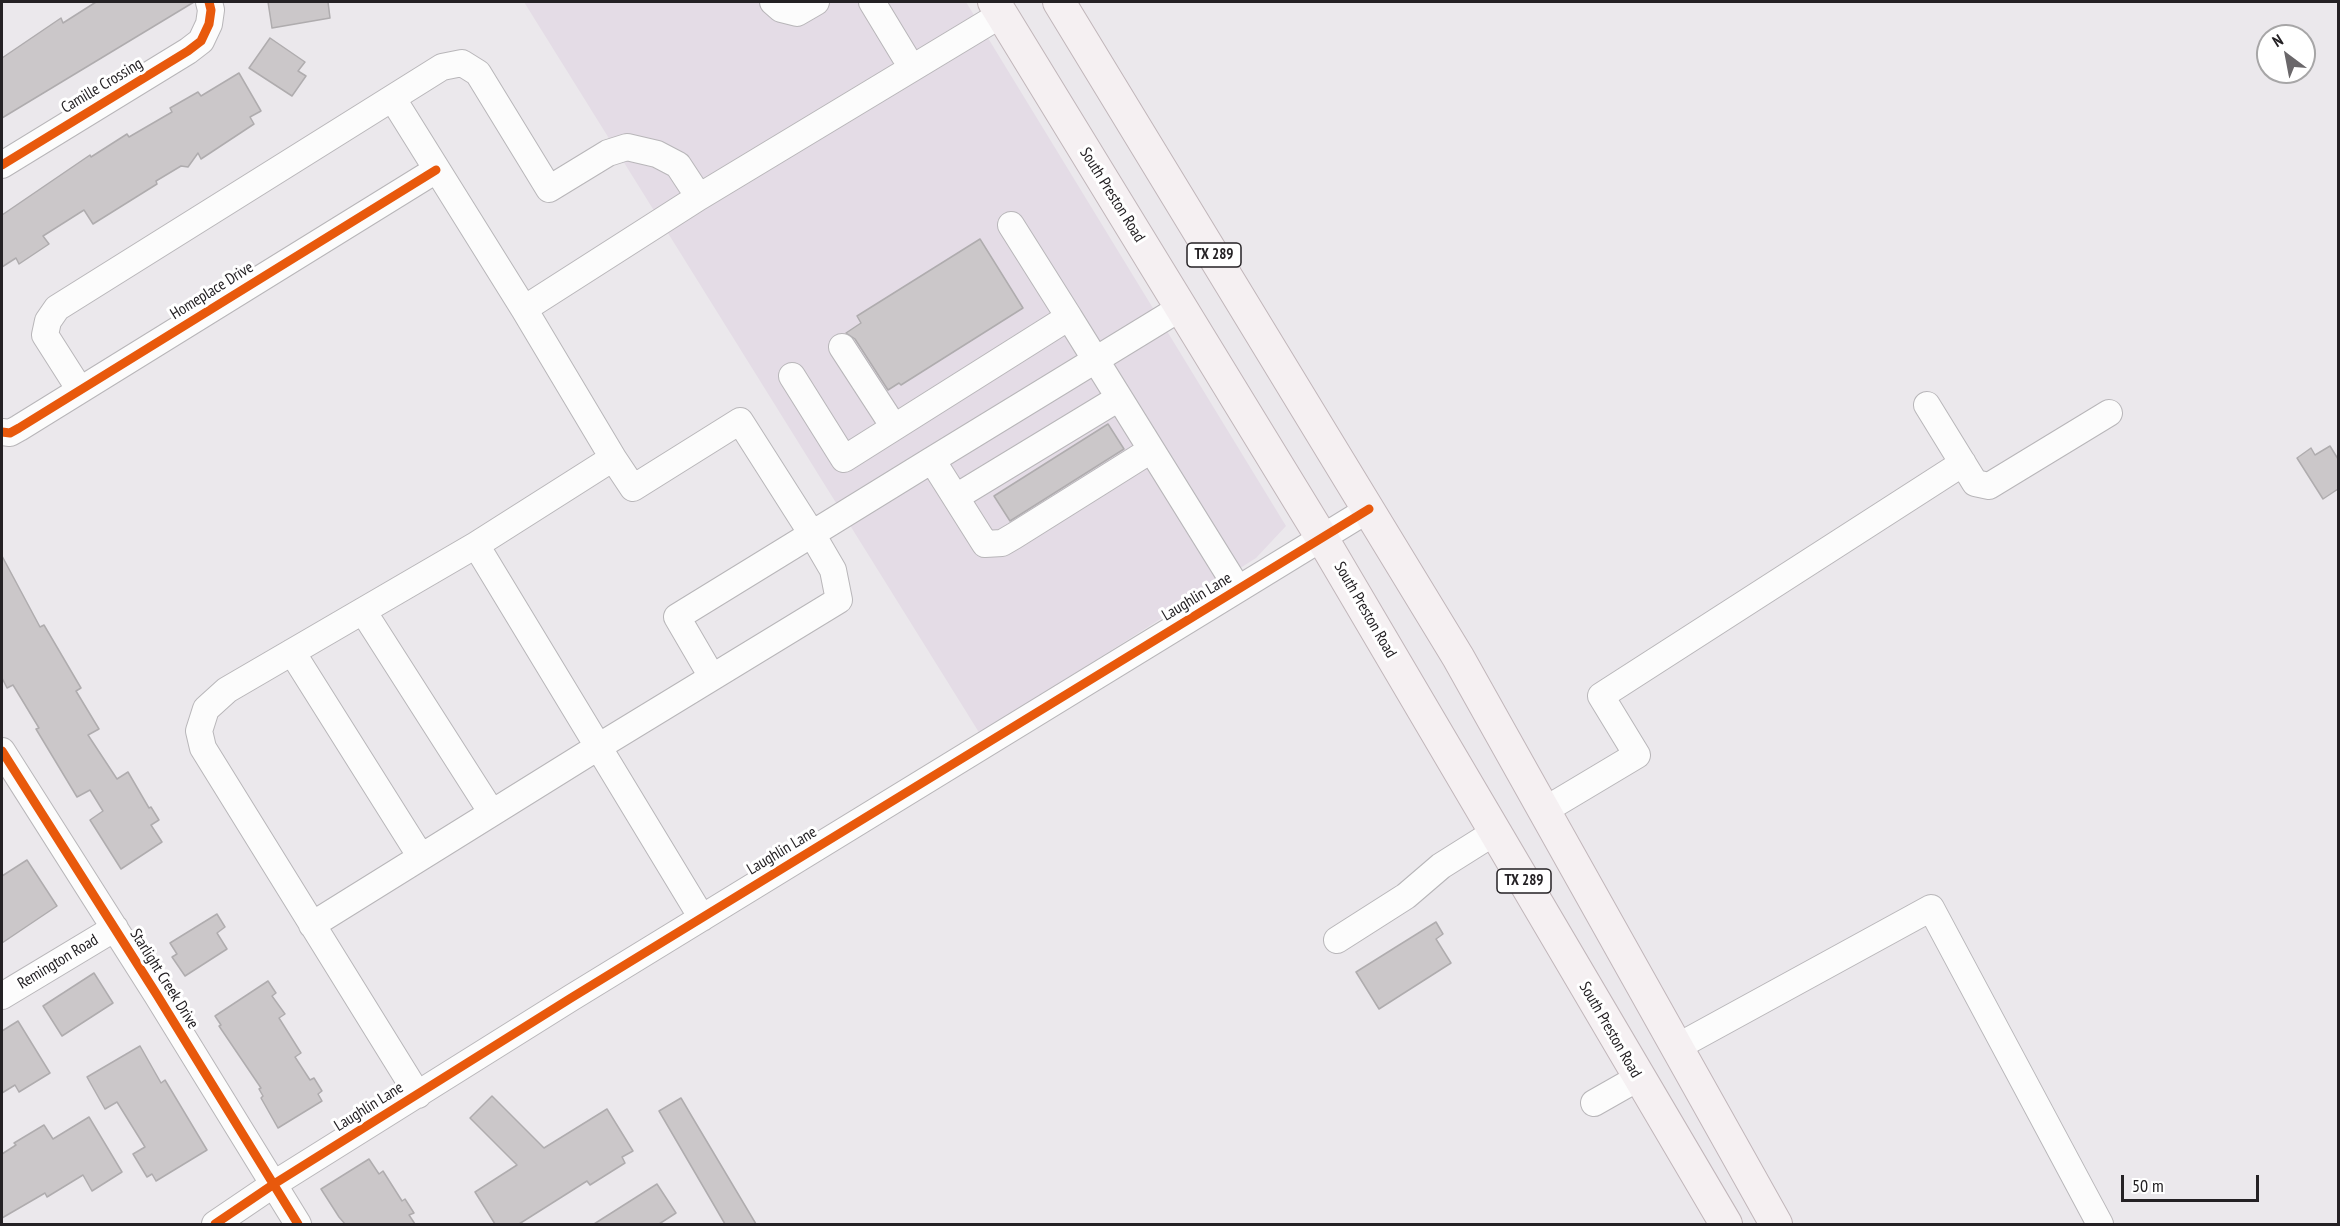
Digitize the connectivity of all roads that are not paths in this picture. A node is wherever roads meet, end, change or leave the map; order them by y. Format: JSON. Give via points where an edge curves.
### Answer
{"nodes":[{"id":1,"x":773,"y":2,"type":"edge"},
{"id":2,"x":816,"y":2,"type":"edge"},
{"id":3,"x":872,"y":2,"type":"edge"},
{"id":4,"x":1059,"y":2,"type":"edge"},
{"id":5,"x":998,"y":8,"type":"edge"},
{"id":6,"x":209,"y":13,"type":"edge"},
{"id":7,"x":912,"y":68,"type":"junction"},
{"id":8,"x":393,"y":99,"type":"junction"},
{"id":9,"x":2,"y":165,"type":"edge"},
{"id":10,"x":436,"y":170,"type":"junction"},
{"id":11,"x":699,"y":197,"type":"junction"},
{"id":12,"x":1011,"y":225,"type":"dead end"},
{"id":13,"x":1182,"y":307,"type":"junction"},
{"id":14,"x":524,"y":309,"type":"junction"},
{"id":15,"x":1069,"y":317,"type":"junction"},
{"id":16,"x":842,"y":347,"type":"dead end"},
{"id":17,"x":1095,"y":361,"type":"junction"},
{"id":18,"x":792,"y":376,"type":"dead end"},
{"id":19,"x":80,"y":390,"type":"junction"},
{"id":20,"x":1119,"y":398,"type":"junction"},
{"id":21,"x":1927,"y":405,"type":"dead end"},
{"id":22,"x":2109,"y":413,"type":"dead end"},
{"id":23,"x":894,"y":427,"type":"junction"},
{"id":24,"x":2,"y":432,"type":"edge"},
{"id":25,"x":1151,"y":450,"type":"junction"},
{"id":26,"x":613,"y":458,"type":"junction"},
{"id":27,"x":932,"y":460,"type":"junction"},
{"id":28,"x":1963,"y":463,"type":"junction"},
{"id":29,"x":956,"y":497,"type":"junction"},
{"id":30,"x":1369,"y":509,"type":"junction"},
{"id":31,"x":812,"y":534,"type":"junction"},
{"id":32,"x":1322,"y":538,"type":"junction"},
{"id":33,"x":476,"y":545,"type":"junction"},
{"id":34,"x":1238,"y":589,"type":"junction"},
{"id":35,"x":363,"y":611,"type":"junction"},
{"id":36,"x":292,"y":652,"type":"junction"},
{"id":37,"x":712,"y":677,"type":"junction"},
{"id":38,"x":598,"y":747,"type":"junction"},
{"id":39,"x":2,"y":751,"type":"edge"},
{"id":40,"x":1545,"y":810,"type":"junction"},
{"id":41,"x":492,"y":813,"type":"junction"},
{"id":42,"x":1495,"y":832,"type":"junction"},
{"id":43,"x":421,"y":857,"type":"junction"},
{"id":44,"x":702,"y":918,"type":"junction"},
{"id":45,"x":312,"y":925,"type":"junction"},
{"id":46,"x":115,"y":928,"type":"junction"},
{"id":47,"x":1337,"y":940,"type":"dead end"},
{"id":48,"x":2,"y":996,"type":"edge"},
{"id":49,"x":1677,"y":1047,"type":"junction"},
{"id":50,"x":1638,"y":1078,"type":"junction"},
{"id":51,"x":418,"y":1095,"type":"junction"},
{"id":52,"x":1594,"y":1103,"type":"dead end"},
{"id":53,"x":274,"y":1184,"type":"junction"},
{"id":54,"x":214,"y":1224,"type":"edge"},
{"id":55,"x":298,"y":1224,"type":"edge"},
{"id":56,"x":1726,"y":1224,"type":"edge"},
{"id":57,"x":1776,"y":1224,"type":"edge"},
{"id":58,"x":2100,"y":1224,"type":"edge"}],
"edges":[{"from":1,"to":2,"type":"street","via":[[781,9],[797,13]]},
{"from":3,"to":7,"type":"street"},
{"from":4,"to":30,"type":"main road","number":"TX 289"},
{"from":5,"to":7,"type":"street"},
{"from":5,"to":13,"type":"main road","name":"South Preston Road","number":"TX 289"},
{"from":6,"to":9,"type":"street","name":"Camille Crossing","via":[[201,41],[188,51]]},
{"from":7,"to":11,"type":"street"},
{"from":8,"to":10,"type":"street"},
{"from":8,"to":11,"type":"street","via":[[442,67],[462,63],[478,73],[549,189],[608,153],[627,147],[657,154],[678,165]]},
{"from":8,"to":19,"type":"street","via":[[57,308],[45,335]]},
{"from":10,"to":14,"type":"street"},
{"from":10,"to":19,"type":"street","name":"Homeplace Drive"},
{"from":11,"to":14,"type":"street"},
{"from":12,"to":15,"type":"street"},
{"from":13,"to":17,"type":"street"},
{"from":13,"to":32,"type":"main road","name":"South Preston Road","number":"TX 289"},
{"from":14,"to":26,"type":"street"},
{"from":15,"to":17,"type":"street"},
{"from":15,"to":23,"type":"street"},
{"from":16,"to":23,"type":"street"},
{"from":17,"to":20,"type":"street"},
{"from":17,"to":27,"type":"street"},
{"from":18,"to":23,"type":"street","via":[[844,459]]},
{"from":19,"to":24,"type":"street","name":"Homeplace Drive","via":[[10,433]]},
{"from":20,"to":25,"type":"street"},
{"from":20,"to":29,"type":"street"},
{"from":21,"to":28,"type":"street"},
{"from":22,"to":28,"type":"street","via":[[1989,486],[1975,483]]},
{"from":25,"to":29,"type":"street","via":[[1002,543],[985,544]]},
{"from":25,"to":34,"type":"street"},
{"from":26,"to":31,"type":"street","via":[[633,488],[740,421]]},
{"from":26,"to":33,"type":"street"},
{"from":27,"to":29,"type":"street"},
{"from":27,"to":31,"type":"street"},
{"from":28,"to":40,"type":"street","via":[[1601,696],[1637,755]]},
{"from":30,"to":32,"type":"street","name":"Laughlin Lane"},
{"from":30,"to":40,"type":"main road","number":"TX 289"},
{"from":31,"to":37,"type":"street","via":[[833,570],[839,600]]},
{"from":31,"to":37,"type":"street","via":[[677,617]]},
{"from":32,"to":34,"type":"street","name":"Laughlin Lane"},
{"from":32,"to":42,"type":"main road","name":"South Preston Road","number":"TX 289"},
{"from":33,"to":35,"type":"street"},
{"from":33,"to":38,"type":"street"},
{"from":34,"to":44,"type":"street","name":"Laughlin Lane"},
{"from":35,"to":36,"type":"street"},
{"from":35,"to":41,"type":"street"},
{"from":36,"to":43,"type":"street"},
{"from":36,"to":45,"type":"street","via":[[227,690],[206,709],[199,730],[203,748]]},
{"from":37,"to":38,"type":"street"},
{"from":38,"to":41,"type":"street"},
{"from":38,"to":44,"type":"street"},
{"from":39,"to":46,"type":"street","name":"Starlight Creek Drive"},
{"from":40,"to":49,"type":"main road","number":"TX 289"},
{"from":41,"to":43,"type":"street"},
{"from":42,"to":47,"type":"street"},
{"from":42,"to":50,"type":"main road","name":"South Preston Road","number":"TX 289"},
{"from":43,"to":45,"type":"street"},
{"from":44,"to":51,"type":"street","name":"Laughlin Lane"},
{"from":45,"to":51,"type":"street"},
{"from":46,"to":48,"type":"street","name":"Remington Road"},
{"from":46,"to":53,"type":"street","name":"Starlight Creek Drive"},
{"from":49,"to":57,"type":"main road","number":"TX 289"},
{"from":49,"to":58,"type":"street","via":[[1932,908]]},
{"from":50,"to":52,"type":"street"},
{"from":50,"to":56,"type":"main road","name":"South Preston Road","number":"TX 289"},
{"from":51,"to":53,"type":"street","name":"Laughlin Lane"},
{"from":53,"to":54,"type":"street","name":"Laughlin Lane"},
{"from":53,"to":55,"type":"street","name":"Starlight Creek Drive"}]}
